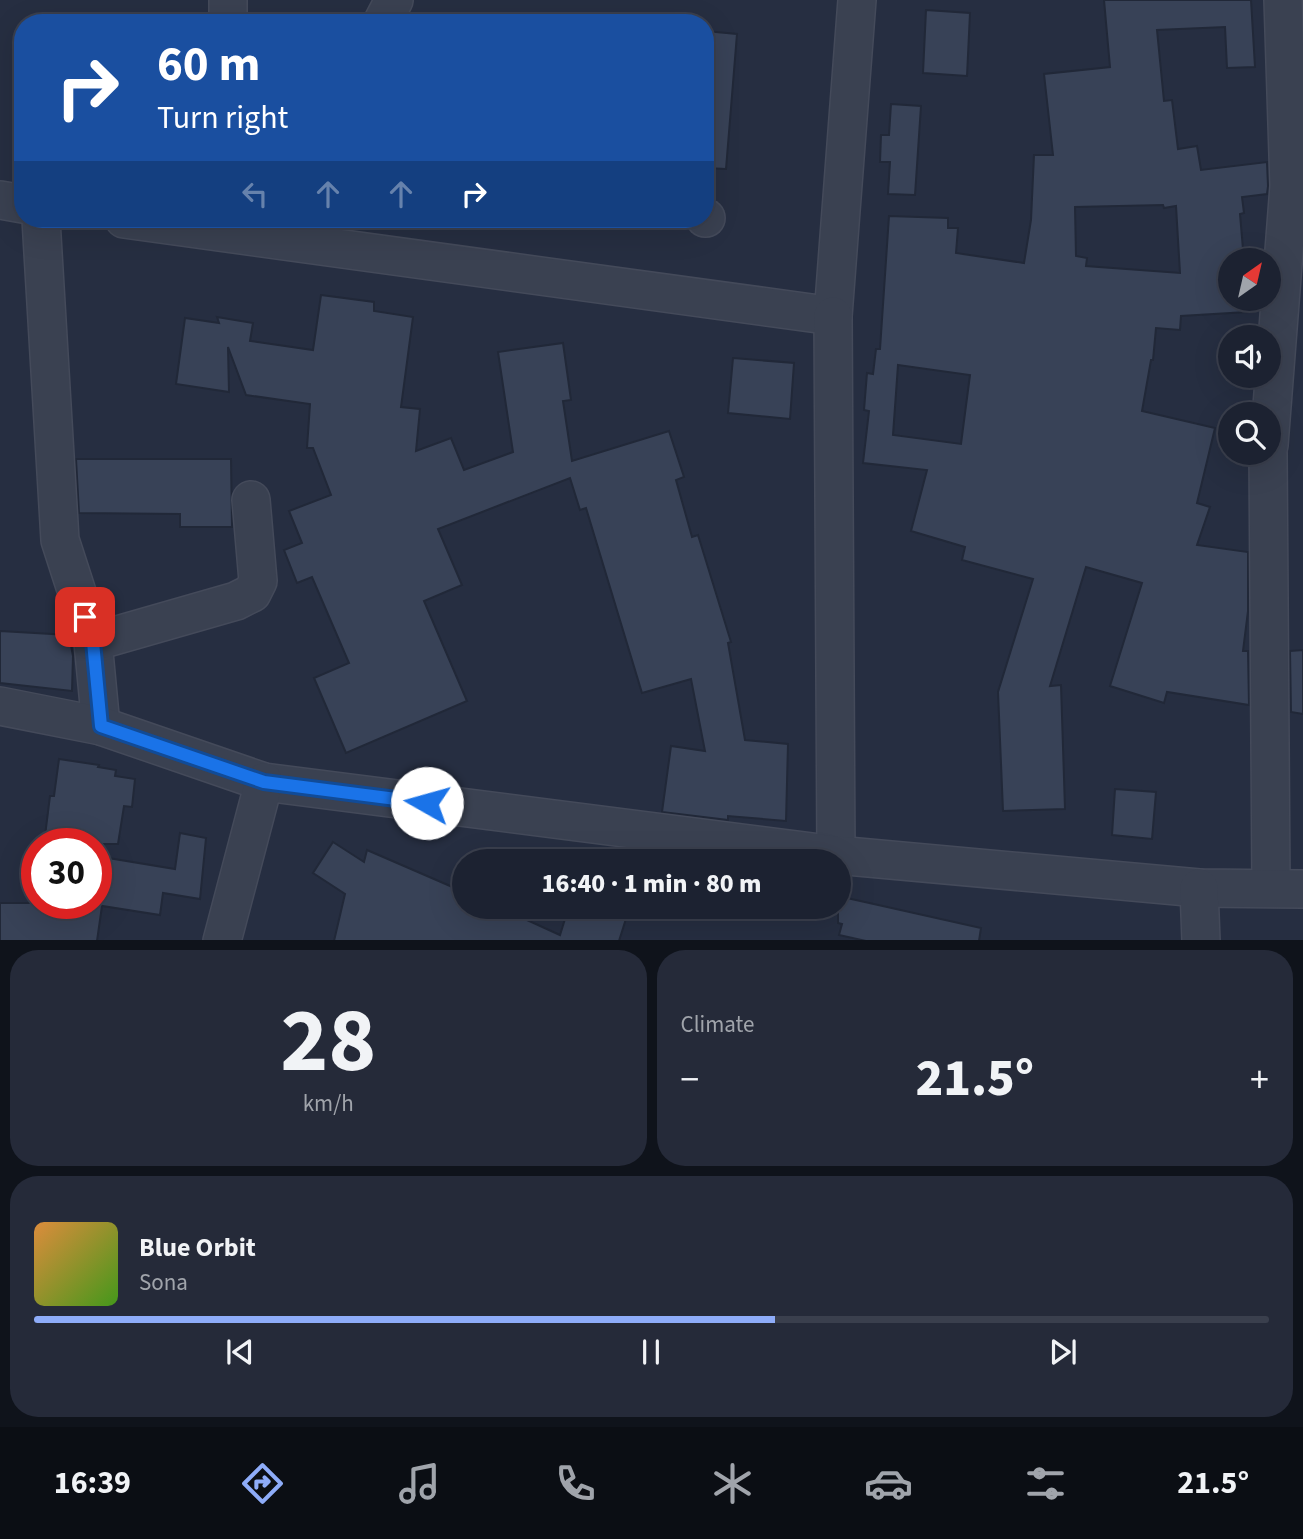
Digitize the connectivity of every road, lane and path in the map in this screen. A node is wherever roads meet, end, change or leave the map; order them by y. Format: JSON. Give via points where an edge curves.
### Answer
{"nodes":[{"id":1,"x":856,"y":0,"type":"edge"},
{"id":2,"x":1283,"y":0,"type":"edge"},
{"id":3,"x":42,"y":228,"type":"edge"},
{"id":4,"x":250,"y":228,"type":"edge"},
{"id":5,"x":833,"y":316,"type":"junction"},
{"id":6,"x":1272,"y":402,"type":"edge"},
{"id":7,"x":1269,"y":465,"type":"edge"},
{"id":8,"x":251,"y":500,"type":"dead end"},
{"id":9,"x":93,"y":642,"type":"junction"},
{"id":10,"x":0,"y":706,"type":"edge"},
{"id":11,"x":101,"y":726,"type":"junction"},
{"id":12,"x":264,"y":782,"type":"junction"},
{"id":13,"x":789,"y":849,"type":"edge"},
{"id":14,"x":836,"y":849,"type":"edge"},
{"id":15,"x":851,"y":856,"type":"edge"},
{"id":16,"x":1199,"y":888,"type":"junction"},
{"id":17,"x":1287,"y":888,"type":"edge"},
{"id":18,"x":222,"y":940,"type":"edge"},
{"id":19,"x":1201,"y":940,"type":"edge"}],
"edges":[{"from":1,"to":5,"type":"street"},
{"from":2,"to":6,"type":"street","via":[[1289,186]]},
{"from":3,"to":9,"type":"street","via":[[60,540]]},
{"from":4,"to":5,"type":"street"},
{"from":5,"to":14,"type":"street"},
{"from":7,"to":17,"type":"street"},
{"from":8,"to":9,"type":"street","via":[[258,581],[252,593]]},
{"from":9,"to":11,"type":"street"},
{"from":10,"to":11,"type":"street"},
{"from":11,"to":12,"type":"street"},
{"from":12,"to":13,"type":"street"},
{"from":12,"to":18,"type":"street"},
{"from":15,"to":16,"type":"street"},
{"from":16,"to":17,"type":"street"},
{"from":16,"to":19,"type":"street"}]}
